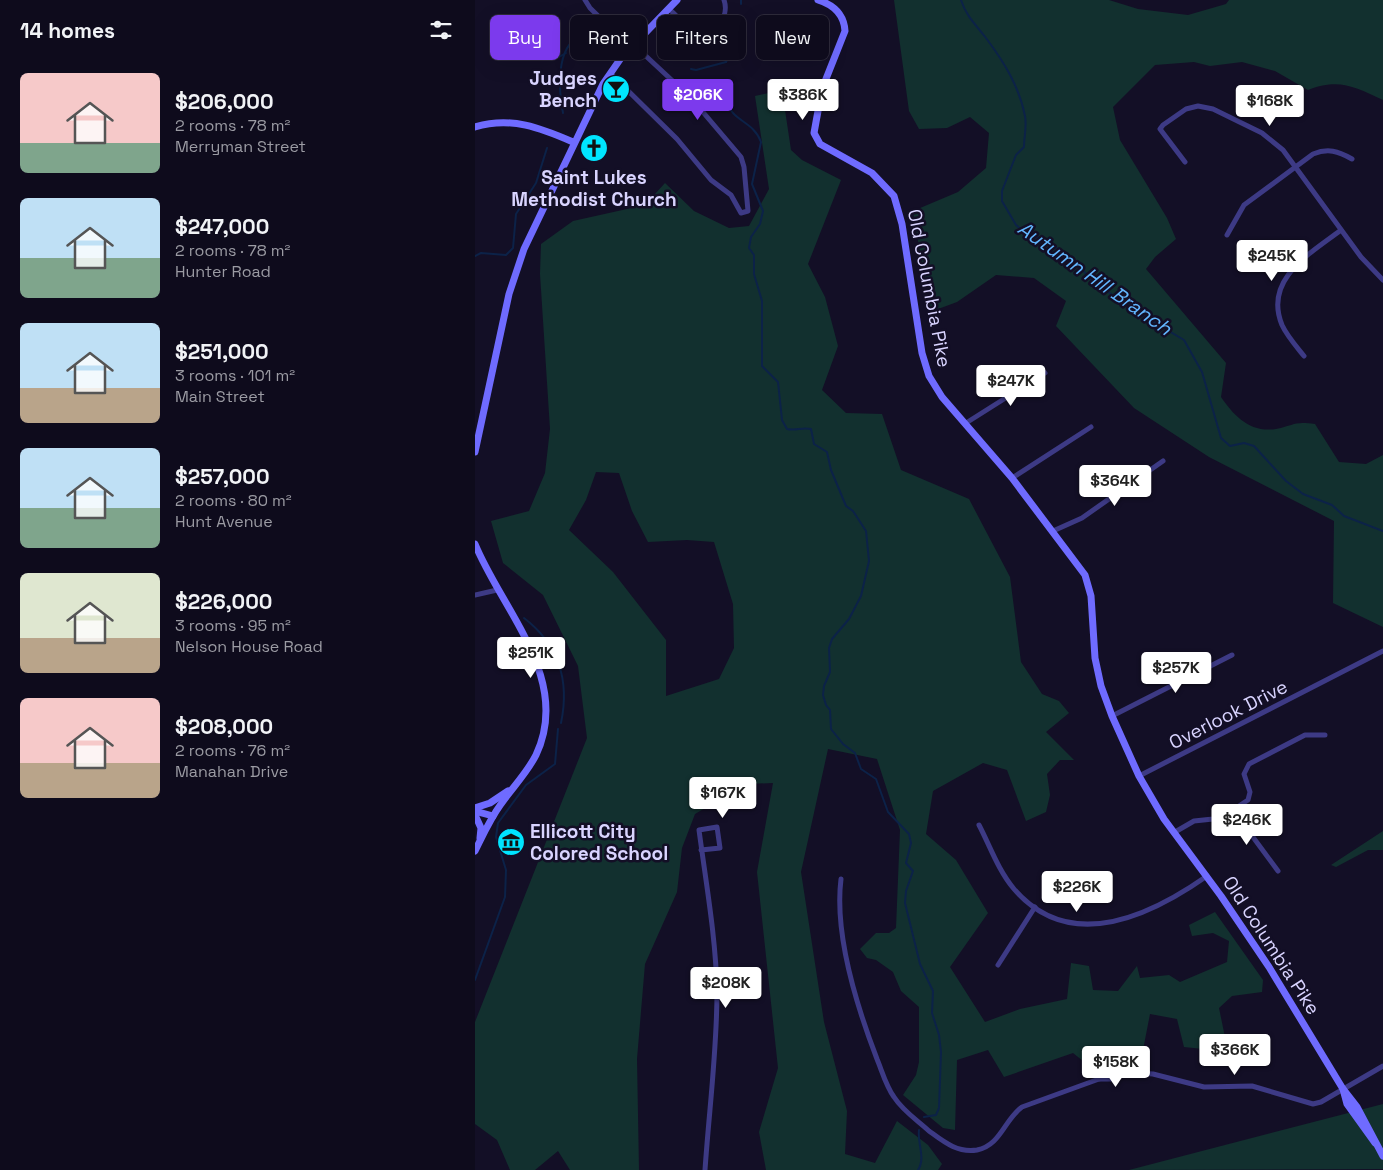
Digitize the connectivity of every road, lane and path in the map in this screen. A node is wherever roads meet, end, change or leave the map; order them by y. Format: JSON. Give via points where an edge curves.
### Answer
{"nodes":[{"id":1,"x":585,"y":0,"type":"edge"},
{"id":2,"x":677,"y":0,"type":"edge"},
{"id":3,"x":724,"y":0,"type":"edge"},
{"id":4,"x":818,"y":0,"type":"edge"},
{"id":5,"x":670,"y":10,"type":"junction"},
{"id":6,"x":597,"y":15,"type":"edge"},
{"id":7,"x":647,"y":32,"type":"edge"},
{"id":8,"x":647,"y":59,"type":"edge"},
{"id":9,"x":621,"y":60,"type":"edge"},
{"id":10,"x":610,"y":73,"type":"junction"},
{"id":11,"x":475,"y":126,"type":"edge"},
{"id":12,"x":573,"y":142,"type":"junction"},
{"id":13,"x":1351,"y":159,"type":"dead end"},
{"id":14,"x":1185,"y":162,"type":"dead end"},
{"id":15,"x":1295,"y":166,"type":"junction"},
{"id":16,"x":1341,"y":230,"type":"junction"},
{"id":17,"x":1227,"y":235,"type":"dead end"},
{"id":18,"x":1383,"y":280,"type":"edge"},
{"id":19,"x":1304,"y":356,"type":"dead end"},
{"id":20,"x":1045,"y":373,"type":"dead end"},
{"id":21,"x":966,"y":423,"type":"junction"},
{"id":22,"x":1091,"y":427,"type":"dead end"},
{"id":23,"x":475,"y":452,"type":"edge"},
{"id":24,"x":1163,"y":461,"type":"dead end"},
{"id":25,"x":1012,"y":478,"type":"junction"},
{"id":26,"x":1053,"y":532,"type":"junction"},
{"id":27,"x":475,"y":544,"type":"edge"},
{"id":28,"x":497,"y":590,"type":"junction"},
{"id":29,"x":475,"y":595,"type":"edge"},
{"id":30,"x":1383,"y":651,"type":"edge"},
{"id":31,"x":1232,"y":655,"type":"dead end"},
{"id":32,"x":1111,"y":716,"type":"junction"},
{"id":33,"x":1325,"y":735,"type":"dead end"},
{"id":34,"x":1139,"y":776,"type":"junction"},
{"id":35,"x":519,"y":781,"type":"junction"},
{"id":36,"x":475,"y":809,"type":"edge"},
{"id":37,"x":1233,"y":810,"type":"junction"},
{"id":38,"x":475,"y":815,"type":"edge"},
{"id":39,"x":493,"y":816,"type":"junction"},
{"id":40,"x":979,"y":825,"type":"dead end"},
{"id":41,"x":1175,"y":832,"type":"junction"},
{"id":42,"x":480,"y":842,"type":"junction"},
{"id":43,"x":701,"y":850,"type":"junction"},
{"id":44,"x":475,"y":851,"type":"edge"},
{"id":45,"x":1278,"y":871,"type":"dead end"},
{"id":46,"x":1207,"y":876,"type":"junction"},
{"id":47,"x":841,"y":879,"type":"dead end"},
{"id":48,"x":1035,"y":907,"type":"junction"},
{"id":49,"x":998,"y":965,"type":"dead end"},
{"id":50,"x":1383,"y":1066,"type":"edge"},
{"id":51,"x":1343,"y":1089,"type":"junction"},
{"id":52,"x":1383,"y":1156,"type":"edge"},
{"id":53,"x":705,"y":1170,"type":"edge"}],
"edges":[{"from":1,"to":6,"type":"street"},
{"from":2,"to":5,"type":"street"},
{"from":3,"to":5,"type":"street","via":[[725,18],[720,24],[699,33]]},
{"from":4,"to":21,"type":"street","name":"Old Columbia Pike","via":[[839,12],[845,31],[822,88],[814,126],[815,138],[826,148],[872,174],[894,196],[902,224],[925,366],[935,387]]},
{"from":5,"to":7,"type":"street"},
{"from":8,"to":10,"type":"street","via":[[691,98],[741,157],[749,207],[746,213],[739,211],[731,195],[711,180],[677,139]]},
{"from":9,"to":10,"type":"street"},
{"from":10,"to":12,"type":"street"},
{"from":11,"to":12,"type":"street","via":[[496,122],[526,124]]},
{"from":12,"to":23,"type":"street","via":[[515,271]]},
{"from":13,"to":15,"type":"street","via":[[1339,152],[1321,151]]},
{"from":14,"to":15,"type":"street","via":[[1161,129],[1186,109],[1198,106],[1213,109],[1262,133],[1283,150]]},
{"from":15,"to":16,"type":"street"},
{"from":15,"to":17,"type":"street","via":[[1244,205]]},
{"from":16,"to":18,"type":"street"},
{"from":16,"to":19,"type":"street","via":[[1295,265],[1280,287],[1278,307],[1282,326]]},
{"from":20,"to":21,"type":"street"},
{"from":21,"to":25,"type":"street","name":"Old Columbia Pike"},
{"from":22,"to":25,"type":"street"},
{"from":24,"to":26,"type":"street","via":[[1082,518]]},
{"from":25,"to":26,"type":"street","name":"Old Columbia Pike"},
{"from":26,"to":32,"type":"street","name":"Old Columbia Pike","via":[[1089,584],[1097,672]]},
{"from":27,"to":28,"type":"street"},
{"from":28,"to":29,"type":"street"},
{"from":28,"to":35,"type":"street","via":[[531,650],[544,688],[546,711],[542,737],[535,756]]},
{"from":30,"to":34,"type":"street","name":"Overlook Drive"},
{"from":31,"to":32,"type":"street"},
{"from":32,"to":34,"type":"street","name":"Old Columbia Pike"},
{"from":33,"to":37,"type":"street","via":[[1305,735],[1249,764],[1243,774],[1250,796],[1246,803]]},
{"from":34,"to":41,"type":"street","name":"Old Columbia Pike"},
{"from":35,"to":36,"type":"street","via":[[503,795]]},
{"from":35,"to":39,"type":"street"},
{"from":36,"to":39,"type":"street"},
{"from":37,"to":41,"type":"street","via":[[1213,819],[1194,821]]},
{"from":37,"to":45,"type":"street"},
{"from":38,"to":42,"type":"street","via":[[481,828]]},
{"from":39,"to":42,"type":"street"},
{"from":40,"to":48,"type":"street","via":[[1007,879]]},
{"from":41,"to":46,"type":"street","name":"Old Columbia Pike"},
{"from":42,"to":44,"type":"street"},
{"from":43,"to":43,"type":"street","via":[[719,848],[717,827],[699,830]]},
{"from":43,"to":53,"type":"street","via":[[714,941],[717,993]]},
{"from":46,"to":48,"type":"street","via":[[1166,903],[1118,922],[1077,923]]},
{"from":46,"to":51,"type":"street","name":"Old Columbia Pike","via":[[1269,968]]},
{"from":47,"to":51,"type":"street","via":[[838,906],[859,1012],[893,1097],[943,1142],[963,1150],[984,1148],[999,1137],[1022,1107],[1111,1073],[1153,1074],[1205,1087],[1252,1086],[1313,1104]]},
{"from":48,"to":49,"type":"street"},
{"from":50,"to":51,"type":"street"},
{"from":51,"to":52,"type":"street","name":"Old Columbia Pike","via":[[1357,1107]]}]}
